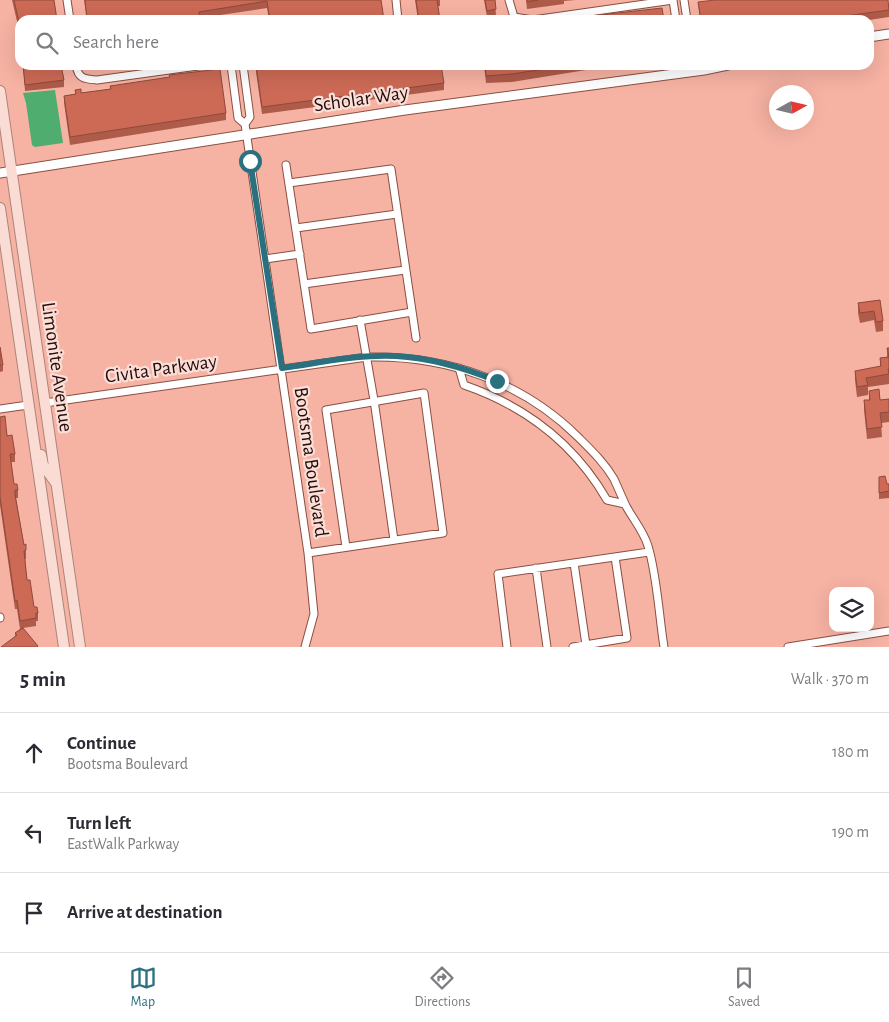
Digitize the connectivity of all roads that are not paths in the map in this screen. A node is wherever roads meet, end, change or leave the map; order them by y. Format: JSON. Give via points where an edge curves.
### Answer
{"nodes":[{"id":1,"x":67,"y":0,"type":"edge"},
{"id":2,"x":396,"y":0,"type":"edge"},
{"id":3,"x":509,"y":0,"type":"edge"},
{"id":4,"x":673,"y":0,"type":"edge"},
{"id":5,"x":684,"y":0,"type":"edge"},
{"id":6,"x":69,"y":15,"type":"edge"},
{"id":7,"x":398,"y":15,"type":"edge"},
{"id":8,"x":512,"y":15,"type":"edge"},
{"id":9,"x":568,"y":15,"type":"edge"},
{"id":10,"x":675,"y":15,"type":"edge"},
{"id":11,"x":686,"y":15,"type":"edge"},
{"id":12,"x":889,"y":34,"type":"edge"},
{"id":13,"x":874,"y":36,"type":"edge"},
{"id":14,"x":77,"y":70,"type":"edge"},
{"id":15,"x":170,"y":70,"type":"edge"},
{"id":16,"x":232,"y":70,"type":"edge"},
{"id":17,"x":244,"y":70,"type":"edge"},
{"id":18,"x":676,"y":70,"type":"edge"},
{"id":19,"x":0,"y":91,"type":"edge"},
{"id":20,"x":245,"y":124,"type":"junction"},
{"id":21,"x":246,"y":134,"type":"junction"},
{"id":22,"x":286,"y":165,"type":"dead end"},
{"id":23,"x":5,"y":172,"type":"edge"},
{"id":24,"x":289,"y":183,"type":"junction"},
{"id":25,"x":0,"y":208,"type":"edge"},
{"id":26,"x":397,"y":214,"type":"junction"},
{"id":27,"x":296,"y":228,"type":"junction"},
{"id":28,"x":300,"y":254,"type":"junction"},
{"id":29,"x":265,"y":260,"type":"junction"},
{"id":30,"x":405,"y":270,"type":"junction"},
{"id":31,"x":304,"y":284,"type":"junction"},
{"id":32,"x":412,"y":312,"type":"junction"},
{"id":33,"x":360,"y":320,"type":"junction"},
{"id":34,"x":416,"y":338,"type":"dead end"},
{"id":35,"x":367,"y":357,"type":"junction"},
{"id":36,"x":282,"y":368,"type":"junction"},
{"id":37,"x":459,"y":368,"type":"junction"},
{"id":38,"x":374,"y":400,"type":"junction"},
{"id":39,"x":44,"y":403,"type":"junction"},
{"id":40,"x":28,"y":405,"type":"junction"},
{"id":41,"x":0,"y":409,"type":"edge"},
{"id":42,"x":56,"y":484,"type":"junction"},
{"id":43,"x":625,"y":504,"type":"junction"},
{"id":44,"x":394,"y":540,"type":"junction"},
{"id":45,"x":346,"y":547,"type":"junction"},
{"id":46,"x":649,"y":552,"type":"junction"},
{"id":47,"x":308,"y":553,"type":"junction"},
{"id":48,"x":615,"y":557,"type":"junction"},
{"id":49,"x":574,"y":563,"type":"junction"},
{"id":50,"x":536,"y":568,"type":"junction"},
{"id":51,"x":889,"y":631,"type":"edge"},
{"id":52,"x":586,"y":645,"type":"junction"},
{"id":53,"x":64,"y":647,"type":"edge"},
{"id":54,"x":80,"y":647,"type":"edge"},
{"id":55,"x":305,"y":647,"type":"edge"},
{"id":56,"x":507,"y":647,"type":"edge"},
{"id":57,"x":547,"y":647,"type":"edge"},
{"id":58,"x":573,"y":647,"type":"edge"},
{"id":59,"x":664,"y":647,"type":"edge"},
{"id":60,"x":788,"y":647,"type":"edge"}],
"edges":[{"from":1,"to":6,"type":"street"},
{"from":2,"to":7,"type":"street"},
{"from":3,"to":8,"type":"street"},
{"from":4,"to":9,"type":"street"},
{"from":4,"to":10,"type":"street"},
{"from":5,"to":11,"type":"street"},
{"from":12,"to":13,"type":"street"},
{"from":14,"to":15,"type":"street","via":[[82,78],[97,80]]},
{"from":16,"to":20,"type":"street","via":[[238,118]]},
{"from":17,"to":20,"type":"street","via":[[250,117]]},
{"from":18,"to":21,"type":"street","name":"Scholar Way"},
{"from":19,"to":23,"type":"main road","name":"Limonite Avenue"},
{"from":20,"to":21,"type":"street","name":"Bootsma Boulevard"},
{"from":21,"to":23,"type":"street","name":"Scholar Way"},
{"from":21,"to":29,"type":"street","name":"Bootsma Boulevard"},
{"from":22,"to":24,"type":"street"},
{"from":23,"to":39,"type":"main road","name":"Limonite Avenue"},
{"from":24,"to":26,"type":"street","via":[[391,169]]},
{"from":24,"to":27,"type":"street"},
{"from":25,"to":40,"type":"main road","name":"Limonite Avenue"},
{"from":26,"to":27,"type":"street"},
{"from":26,"to":30,"type":"street"},
{"from":27,"to":28,"type":"street"},
{"from":28,"to":29,"type":"street"},
{"from":28,"to":31,"type":"street"},
{"from":29,"to":36,"type":"street","name":"Bootsma Boulevard"},
{"from":30,"to":31,"type":"street"},
{"from":30,"to":32,"type":"street"},
{"from":31,"to":33,"type":"street","via":[[310,329]]},
{"from":32,"to":33,"type":"street"},
{"from":32,"to":34,"type":"street"},
{"from":33,"to":35,"type":"street"},
{"from":35,"to":36,"type":"street","name":"Civita Parkway"},
{"from":35,"to":37,"type":"street","name":"Civita Parkway","via":[[396,356]]},
{"from":35,"to":38,"type":"street"},
{"from":36,"to":39,"type":"street","name":"Civita Parkway"},
{"from":36,"to":47,"type":"street","name":"Bootsma Boulevard"},
{"from":37,"to":43,"type":"street","name":"Civita Parkway","via":[[527,396],[565,424],[594,452],[613,478]]},
{"from":37,"to":43,"type":"street","via":[[464,385],[504,400],[553,433],[594,477],[607,500]]},
{"from":38,"to":44,"type":"street"},
{"from":38,"to":44,"type":"street","via":[[424,393],[443,534]]},
{"from":38,"to":45,"type":"street","via":[[326,410]]},
{"from":39,"to":42,"type":"main road","name":"Limonite Avenue"},
{"from":40,"to":41,"type":"street"},
{"from":40,"to":42,"type":"main road","via":[[34,409],[43,466]]},
{"from":40,"to":53,"type":"main road","name":"Limonite Avenue"},
{"from":42,"to":54,"type":"main road","name":"Limonite Avenue"},
{"from":43,"to":46,"type":"street","name":"Civita Parkway"},
{"from":44,"to":45,"type":"street"},
{"from":45,"to":47,"type":"street"},
{"from":46,"to":48,"type":"street"},
{"from":46,"to":59,"type":"street","name":"Civita Parkway"},
{"from":47,"to":55,"type":"street","name":"Bootsma Boulevard","via":[[314,614]]},
{"from":48,"to":49,"type":"street"},
{"from":48,"to":52,"type":"street","via":[[626,638]]},
{"from":49,"to":50,"type":"street"},
{"from":49,"to":52,"type":"street"},
{"from":50,"to":56,"type":"street","via":[[498,574]]},
{"from":50,"to":57,"type":"street"},
{"from":51,"to":60,"type":"street"},
{"from":52,"to":58,"type":"street"}]}
